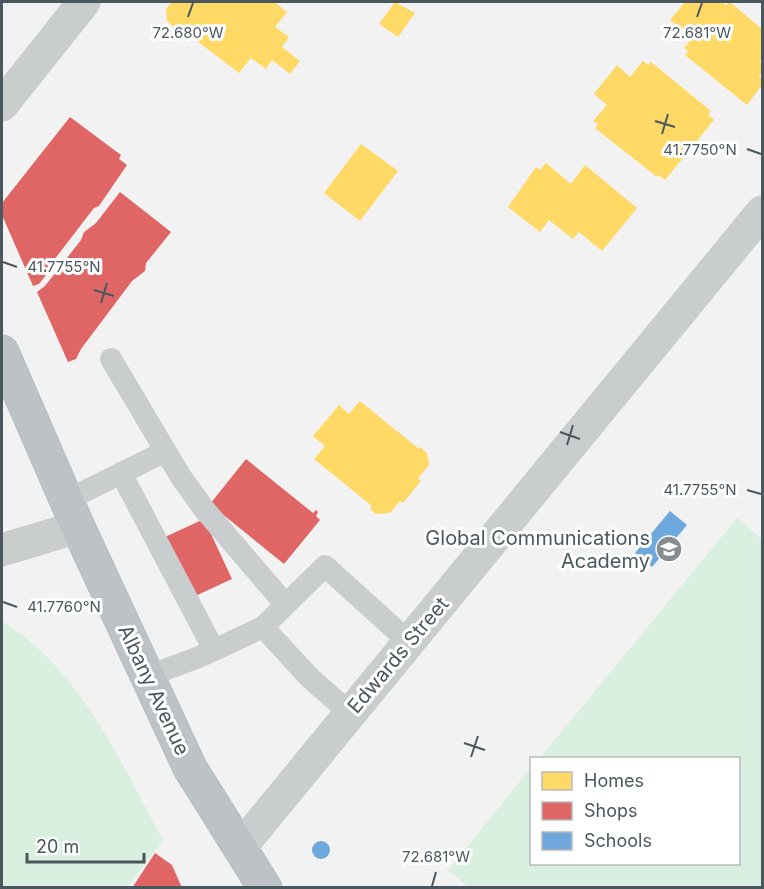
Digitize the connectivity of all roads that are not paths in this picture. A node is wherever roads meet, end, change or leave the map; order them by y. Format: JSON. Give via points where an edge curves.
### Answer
{"nodes":[{"id":1,"x":84,"y":2,"type":"edge"},
{"id":2,"x":2,"y":105,"type":"edge"},
{"id":3,"x":762,"y":212,"type":"edge"},
{"id":4,"x":2,"y":352,"type":"edge"},
{"id":5,"x":111,"y":359,"type":"dead end"},
{"id":6,"x":166,"y":452,"type":"junction"},
{"id":7,"x":121,"y":472,"type":"junction"},
{"id":8,"x":72,"y":514,"type":"junction"},
{"id":9,"x":2,"y":550,"type":"edge"},
{"id":10,"x":285,"y":604,"type":"junction"},
{"id":11,"x":263,"y":627,"type":"junction"},
{"id":12,"x":409,"y":642,"type":"junction"},
{"id":13,"x":214,"y":650,"type":"junction"},
{"id":14,"x":148,"y":676,"type":"junction"},
{"id":15,"x":350,"y":713,"type":"junction"},
{"id":16,"x":239,"y":849,"type":"junction"},
{"id":17,"x":265,"y":888,"type":"edge"}],
"edges":[{"from":1,"to":2,"type":"street"},
{"from":3,"to":12,"type":"street","name":"Edwards Street"},
{"from":4,"to":8,"type":"highway","name":"Albany Avenue"},
{"from":5,"to":6,"type":"lane"},
{"from":6,"to":7,"type":"lane"},
{"from":6,"to":10,"type":"lane","via":[[204,509]]},
{"from":7,"to":8,"type":"lane"},
{"from":7,"to":13,"type":"lane"},
{"from":8,"to":9,"type":"street"},
{"from":8,"to":14,"type":"highway","name":"Albany Avenue"},
{"from":10,"to":11,"type":"lane"},
{"from":10,"to":12,"type":"lane","via":[[325,566]]},
{"from":11,"to":13,"type":"lane"},
{"from":11,"to":15,"type":"lane","via":[[309,678]]},
{"from":12,"to":15,"type":"street","name":"Edwards Street"},
{"from":13,"to":14,"type":"lane"},
{"from":14,"to":16,"type":"highway","name":"Albany Avenue","via":[[190,768]]},
{"from":15,"to":16,"type":"street","name":"Edwards Street"},
{"from":16,"to":17,"type":"highway","name":"Albany Avenue"}]}
